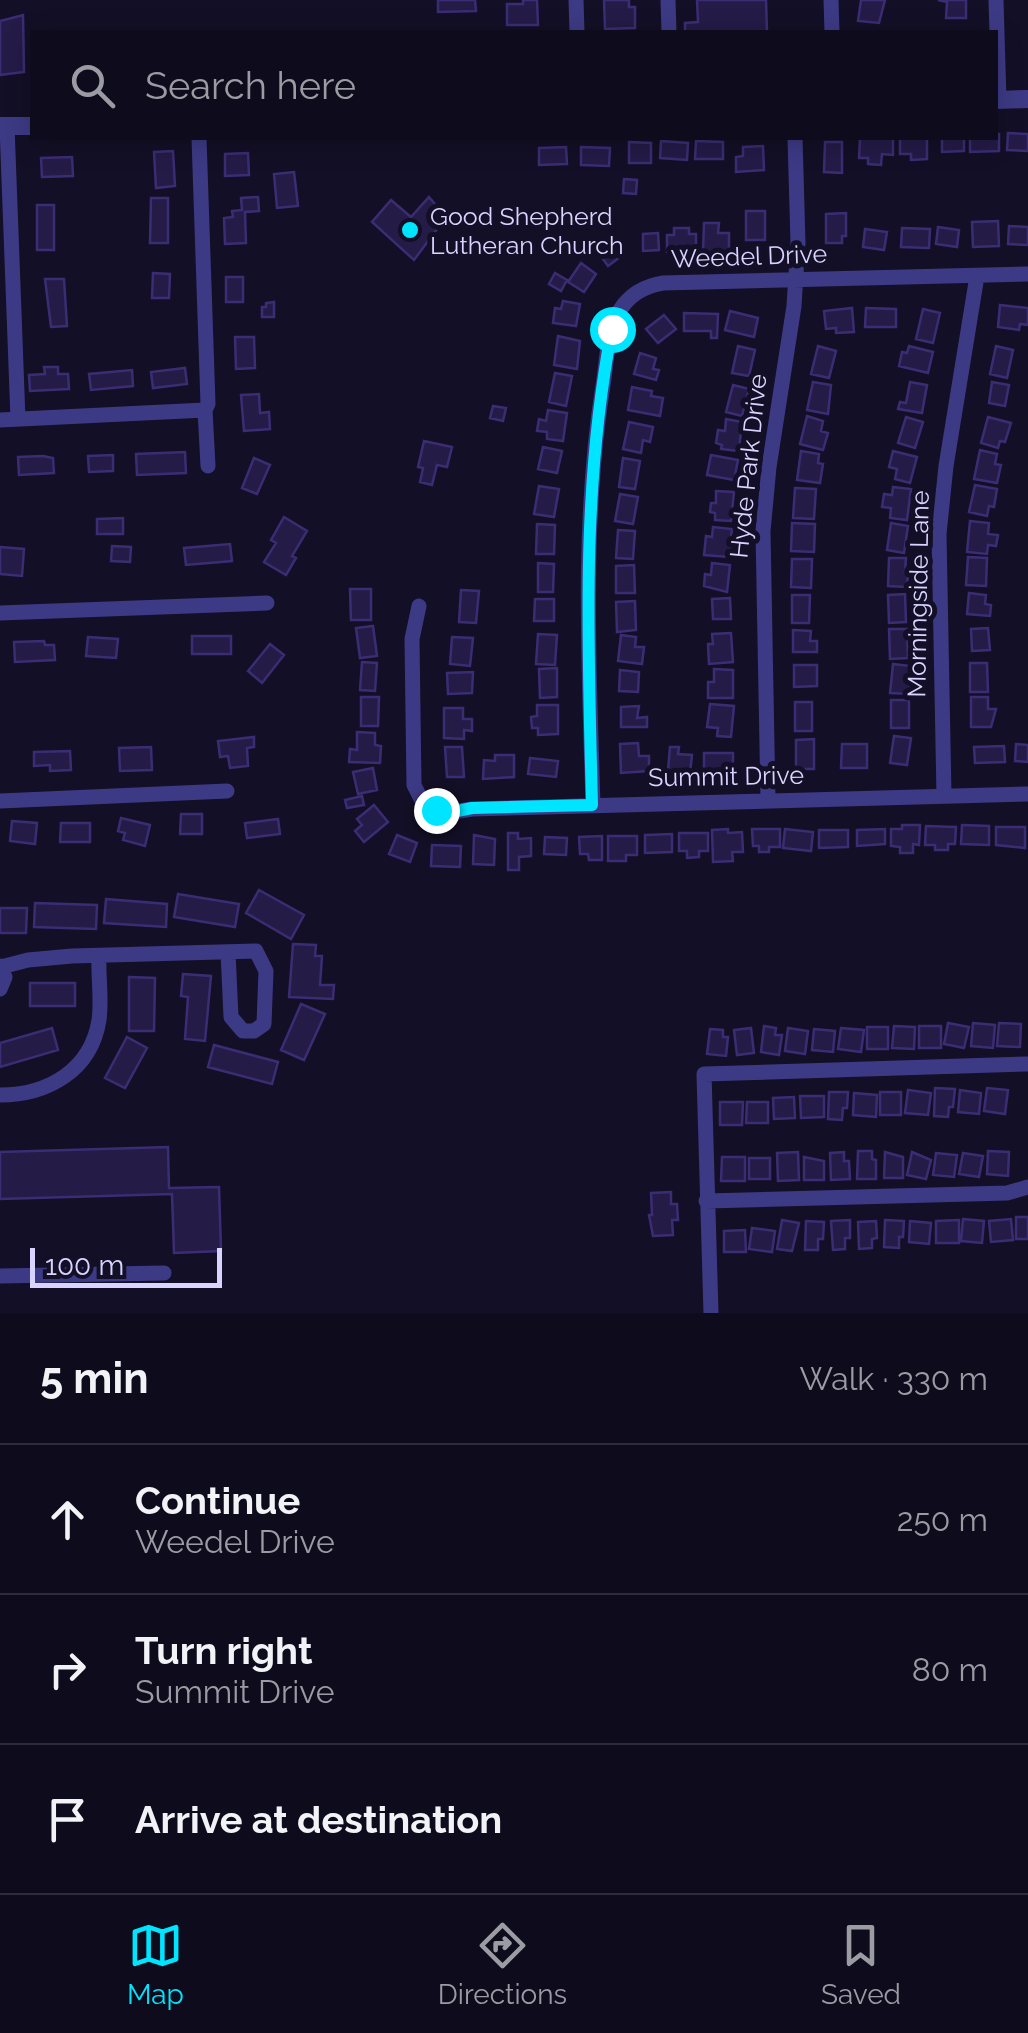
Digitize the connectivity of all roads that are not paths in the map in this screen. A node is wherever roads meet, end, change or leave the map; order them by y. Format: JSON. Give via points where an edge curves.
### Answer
{"nodes":[{"id":1,"x":576,"y":0,"type":"edge"},
{"id":2,"x":668,"y":0,"type":"edge"},
{"id":3,"x":831,"y":0,"type":"edge"},
{"id":4,"x":996,"y":0,"type":"edge"},
{"id":5,"x":576,"y":30,"type":"edge"},
{"id":6,"x":669,"y":30,"type":"edge"},
{"id":7,"x":832,"y":30,"type":"edge"},
{"id":8,"x":996,"y":30,"type":"edge"},
{"id":9,"x":1028,"y":98,"type":"edge"},
{"id":10,"x":998,"y":100,"type":"edge"},
{"id":11,"x":3,"y":126,"type":"edge"},
{"id":12,"x":30,"y":126,"type":"edge"},
{"id":13,"x":199,"y":140,"type":"edge"},
{"id":14,"x":794,"y":140,"type":"edge"},
{"id":15,"x":1028,"y":274,"type":"edge"},
{"id":16,"x":977,"y":276,"type":"junction"},
{"id":17,"x":796,"y":280,"type":"junction"},
{"id":18,"x":205,"y":410,"type":"junction"},
{"id":19,"x":18,"y":419,"type":"junction"},
{"id":20,"x":0,"y":420,"type":"edge"},
{"id":21,"x":208,"y":466,"type":"dead end"},
{"id":22,"x":267,"y":604,"type":"dead end"},
{"id":23,"x":419,"y":606,"type":"dead end"},
{"id":24,"x":0,"y":613,"type":"edge"},
{"id":25,"x":228,"y":791,"type":"dead end"},
{"id":26,"x":1028,"y":794,"type":"edge"},
{"id":27,"x":944,"y":796,"type":"junction"},
{"id":28,"x":768,"y":800,"type":"junction"},
{"id":29,"x":0,"y":801,"type":"edge"},
{"id":30,"x":592,"y":805,"type":"junction"},
{"id":31,"x":228,"y":952,"type":"junction"},
{"id":32,"x":99,"y":956,"type":"junction"},
{"id":33,"x":1,"y":966,"type":"edge"},
{"id":34,"x":0,"y":989,"type":"edge"},
{"id":35,"x":1028,"y":1064,"type":"edge"},
{"id":36,"x":0,"y":1095,"type":"edge"},
{"id":37,"x":1028,"y":1186,"type":"edge"},
{"id":38,"x":706,"y":1201,"type":"junction"},
{"id":39,"x":164,"y":1273,"type":"dead end"},
{"id":40,"x":0,"y":1276,"type":"edge"},
{"id":41,"x":711,"y":1313,"type":"edge"}],
"edges":[{"from":1,"to":5,"type":"street"},
{"from":2,"to":6,"type":"street"},
{"from":3,"to":7,"type":"street"},
{"from":4,"to":8,"type":"street"},
{"from":9,"to":10,"type":"street"},
{"from":11,"to":12,"type":"street"},
{"from":11,"to":19,"type":"street"},
{"from":13,"to":18,"type":"street"},
{"from":14,"to":17,"type":"street","name":"Hyde Park Drive"},
{"from":15,"to":16,"type":"street","name":"Weedel Drive"},
{"from":16,"to":17,"type":"street","name":"Weedel Drive"},
{"from":16,"to":27,"type":"street","name":"Morningside Lane","via":[[938,534]]},
{"from":17,"to":28,"type":"street","name":"Hyde Park Drive","via":[[763,519]]},
{"from":17,"to":30,"type":"street","name":"Weedel Drive","via":[[657,284],[632,296],[616,319],[588,528]]},
{"from":18,"to":19,"type":"street"},
{"from":18,"to":21,"type":"street"},
{"from":19,"to":20,"type":"street"},
{"from":22,"to":24,"type":"street"},
{"from":23,"to":30,"type":"street","name":"Summit Drive","via":[[412,639],[414,776],[428,806],[447,813]]},
{"from":25,"to":29,"type":"street"},
{"from":26,"to":27,"type":"street","name":"Summit Drive"},
{"from":27,"to":28,"type":"street","name":"Summit Drive"},
{"from":28,"to":30,"type":"street","name":"Summit Drive"},
{"from":31,"to":31,"type":"street","via":[[231,1017],[242,1030],[254,1031],[264,1024],[266,970],[256,951]]},
{"from":31,"to":32,"type":"street"},
{"from":32,"to":33,"type":"street"},
{"from":32,"to":36,"type":"street","via":[[99,1020],[81,1062],[39,1091]]},
{"from":33,"to":34,"type":"street"},
{"from":35,"to":38,"type":"street","via":[[704,1074]]},
{"from":37,"to":38,"type":"street","via":[[1006,1193]]},
{"from":38,"to":41,"type":"street"},
{"from":39,"to":40,"type":"street"}]}
